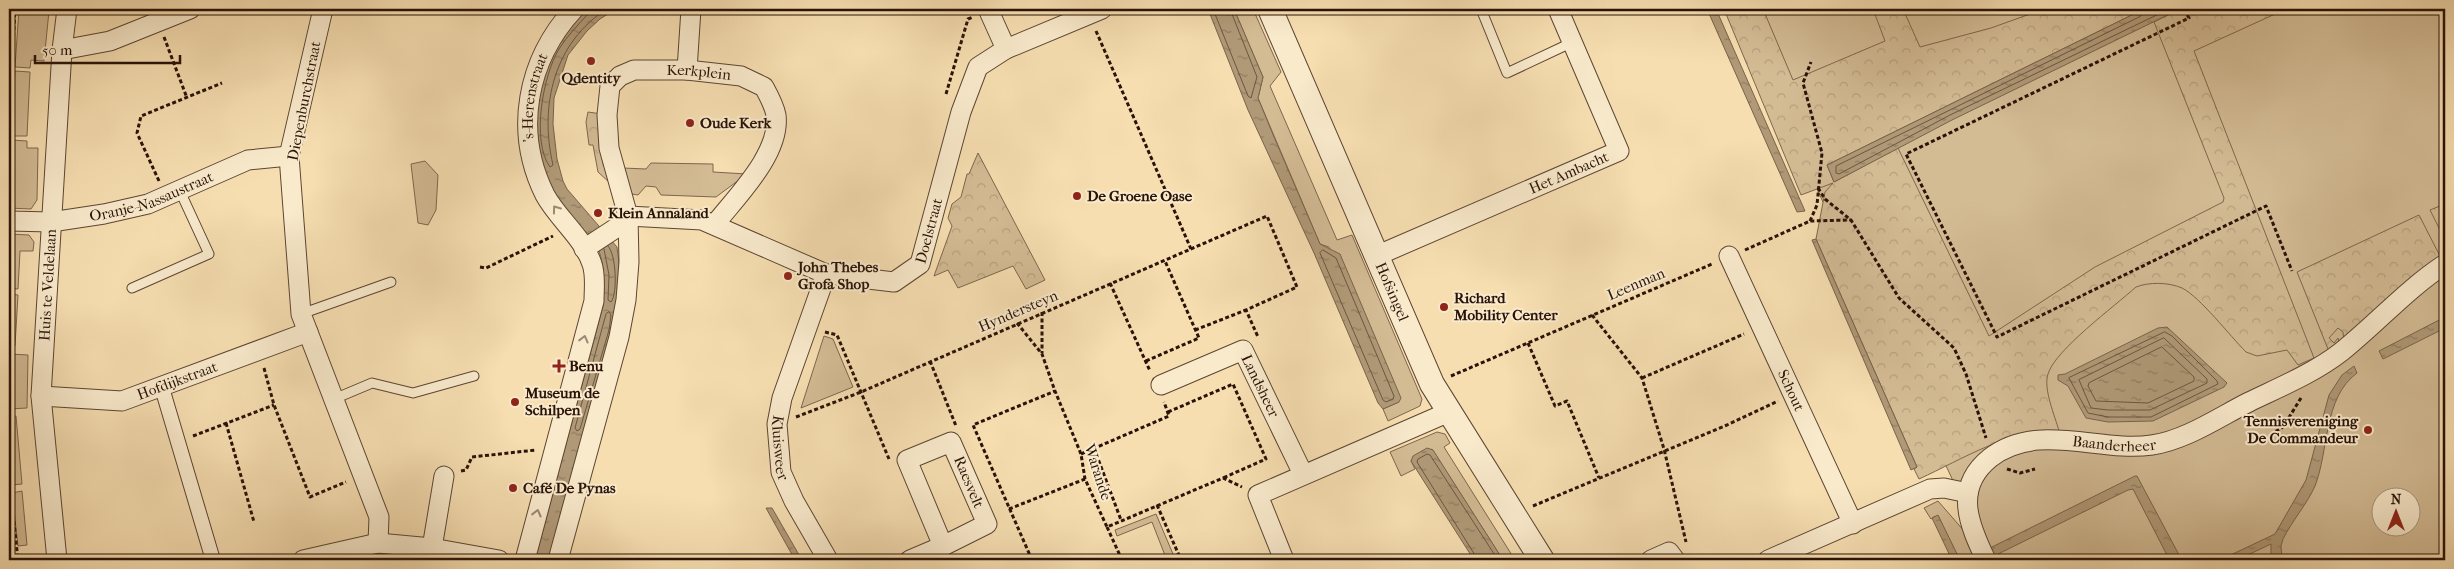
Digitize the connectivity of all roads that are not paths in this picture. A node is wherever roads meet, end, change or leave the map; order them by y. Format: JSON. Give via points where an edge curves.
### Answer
{"nodes":[{"id":1,"x":67,"y":9,"type":"edge"},
{"id":2,"x":190,"y":9,"type":"edge"},
{"id":3,"x":323,"y":9,"type":"edge"},
{"id":4,"x":574,"y":9,"type":"edge"},
{"id":5,"x":691,"y":9,"type":"edge"},
{"id":6,"x":988,"y":9,"type":"edge"},
{"id":7,"x":1270,"y":9,"type":"edge"},
{"id":8,"x":1481,"y":9,"type":"edge"},
{"id":9,"x":1558,"y":9,"type":"edge"},
{"id":10,"x":1095,"y":11,"type":"edge"},
{"id":11,"x":1572,"y":42,"type":"junction"},
{"id":12,"x":1006,"y":49,"type":"junction"},
{"id":13,"x":62,"y":50,"type":"junction"},
{"id":14,"x":688,"y":70,"type":"junction"},
{"id":15,"x":290,"y":156,"type":"junction"},
{"id":16,"x":172,"y":192,"type":"junction"},
{"id":17,"x":9,"y":221,"type":"edge"},
{"id":18,"x":51,"y":222,"type":"junction"},
{"id":19,"x":622,"y":222,"type":"junction"},
{"id":20,"x":715,"y":224,"type":"junction"},
{"id":21,"x":588,"y":246,"type":"junction"},
{"id":22,"x":1376,"y":256,"type":"junction"},
{"id":23,"x":1729,"y":256,"type":"road end"},
{"id":24,"x":2445,"y":264,"type":"edge"},
{"id":25,"x":826,"y":274,"type":"junction"},
{"id":26,"x":391,"y":282,"type":"dead end"},
{"id":27,"x":132,"y":288,"type":"dead end"},
{"id":28,"x":301,"y":314,"type":"junction"},
{"id":29,"x":308,"y":332,"type":"junction"},
{"id":30,"x":474,"y":376,"type":"dead end"},
{"id":31,"x":1159,"y":386,"type":"road end"},
{"id":32,"x":162,"y":388,"type":"junction"},
{"id":33,"x":41,"y":396,"type":"junction"},
{"id":34,"x":334,"y":399,"type":"junction"},
{"id":35,"x":1449,"y":412,"type":"junction"},
{"id":36,"x":1303,"y":474,"type":"junction"},
{"id":37,"x":444,"y":476,"type":"road end"},
{"id":38,"x":1968,"y":493,"type":"junction"},
{"id":39,"x":1853,"y":524,"type":"junction"},
{"id":40,"x":378,"y":543,"type":"junction"},
{"id":41,"x":943,"y":546,"type":"junction"},
{"id":42,"x":432,"y":548,"type":"junction"},
{"id":43,"x":1672,"y":556,"type":"edge"},
{"id":44,"x":310,"y":559,"type":"edge"},
{"id":45,"x":57,"y":560,"type":"edge"},
{"id":46,"x":214,"y":560,"type":"edge"},
{"id":47,"x":499,"y":560,"type":"edge"},
{"id":48,"x":525,"y":560,"type":"edge"},
{"id":49,"x":558,"y":560,"type":"edge"},
{"id":50,"x":828,"y":560,"type":"edge"},
{"id":51,"x":910,"y":560,"type":"edge"},
{"id":52,"x":1284,"y":560,"type":"edge"},
{"id":53,"x":1542,"y":560,"type":"edge"},
{"id":54,"x":1651,"y":560,"type":"edge"},
{"id":55,"x":1768,"y":560,"type":"edge"},
{"id":56,"x":1986,"y":560,"type":"edge"}],
"edges":[{"from":1,"to":13,"type":"street","name":"Huis te Veldelaan"},
{"from":2,"to":13,"type":"street","via":[[110,41]]},
{"from":3,"to":15,"type":"street","name":"Diepenburchstraat"},
{"from":21,"to":4,"type":"street","name":"'s-Herenstraat","one_way":true,"via":[[546,195],[533,161],[528,136],[532,83],[541,57],[558,27]]},
{"from":5,"to":14,"type":"street"},
{"from":6,"to":12,"type":"street"},
{"from":7,"to":22,"type":"street","name":"Hofsingel"},
{"from":8,"to":11,"type":"lane","via":[[1507,74]]},
{"from":9,"to":11,"type":"street","name":"Het Ambacht"},
{"from":10,"to":12,"type":"street","name":"Doelstraat"},
{"from":11,"to":22,"type":"street","name":"Het Ambacht","via":[[1619,151]]},
{"from":12,"to":25,"type":"street","name":"Doelstraat","via":[[978,67],[961,112],[920,264],[894,282]]},
{"from":13,"to":18,"type":"street","name":"Huis te Veldelaan"},
{"from":14,"to":19,"type":"street","name":"Kerkplein","via":[[634,70],[620,76],[610,86],[607,115],[609,148]]},
{"from":14,"to":20,"type":"street","name":"Kerkplein","via":[[741,76],[764,87],[776,116],[774,142],[755,173]]},
{"from":15,"to":16,"type":"street","name":"Oranje-Nassaustraat","via":[[248,160]]},
{"from":15,"to":28,"type":"street","name":"Diepenburchstraat"},
{"from":16,"to":18,"type":"street","name":"Oranje-Nassaustraat","via":[[148,204]]},
{"from":16,"to":27,"type":"lane","via":[[209,254]]},
{"from":17,"to":18,"type":"street","name":"Oranje-Nassaustraat"},
{"from":18,"to":33,"type":"street","name":"Huis te Veldelaan"},
{"from":19,"to":20,"type":"street","name":"Doelstraat","via":[[702,220]]},
{"from":19,"to":21,"type":"street"},
{"from":19,"to":49,"type":"street","via":[[628,272],[619,337]]},
{"from":20,"to":25,"type":"street","name":"Doelstraat"},
{"from":48,"to":21,"type":"street","name":"'s-Herenstraat","one_way":true,"via":[[594,301],[595,283]]},
{"from":22,"to":35,"type":"street","name":"Hofsingel","via":[[1432,384]]},
{"from":23,"to":39,"type":"street","name":"Schout"},
{"from":24,"to":38,"type":"street","name":"Baanderheer","via":[[2422,279],[2341,352],[2196,430],[2153,445],[2126,446],[2046,439],[2011,447],[1981,467]]},
{"from":25,"to":50,"type":"street","name":"Kluisweer","via":[[782,398],[777,424],[781,472],[807,526]]},
{"from":26,"to":28,"type":"lane"},
{"from":28,"to":29,"type":"street","name":"Diepenburchstraat"},
{"from":29,"to":32,"type":"street","name":"Hofdijkstraat"},
{"from":29,"to":34,"type":"street","name":"Diepenburchstraat"},
{"from":30,"to":34,"type":"lane","via":[[413,393],[372,383]]},
{"from":31,"to":36,"type":"street","name":"Landsheer","via":[[1243,350]]},
{"from":32,"to":33,"type":"street","name":"Hofdijkstraat","via":[[122,401]]},
{"from":32,"to":46,"type":"street"},
{"from":33,"to":45,"type":"street","name":"Huis te Veldelaan"},
{"from":34,"to":40,"type":"street","name":"Diepenburchstraat","via":[[379,517]]},
{"from":35,"to":36,"type":"street"},
{"from":35,"to":53,"type":"street","name":"Hofsingel"},
{"from":36,"to":52,"type":"street","via":[[1258,495]]},
{"from":37,"to":42,"type":"street"},
{"from":38,"to":39,"type":"street","via":[[1944,488],[1930,490]]},
{"from":38,"to":56,"type":"street","via":[[1966,513]]},
{"from":39,"to":55,"type":"street"},
{"from":40,"to":42,"type":"street"},
{"from":40,"to":44,"type":"street"},
{"from":41,"to":41,"type":"street","name":"Raesvelt","via":[[907,460],[951,442],[987,524]]},
{"from":41,"to":51,"type":"street","name":"Raesvelt"},
{"from":42,"to":47,"type":"street"},
{"from":43,"to":54,"type":"street"}]}
